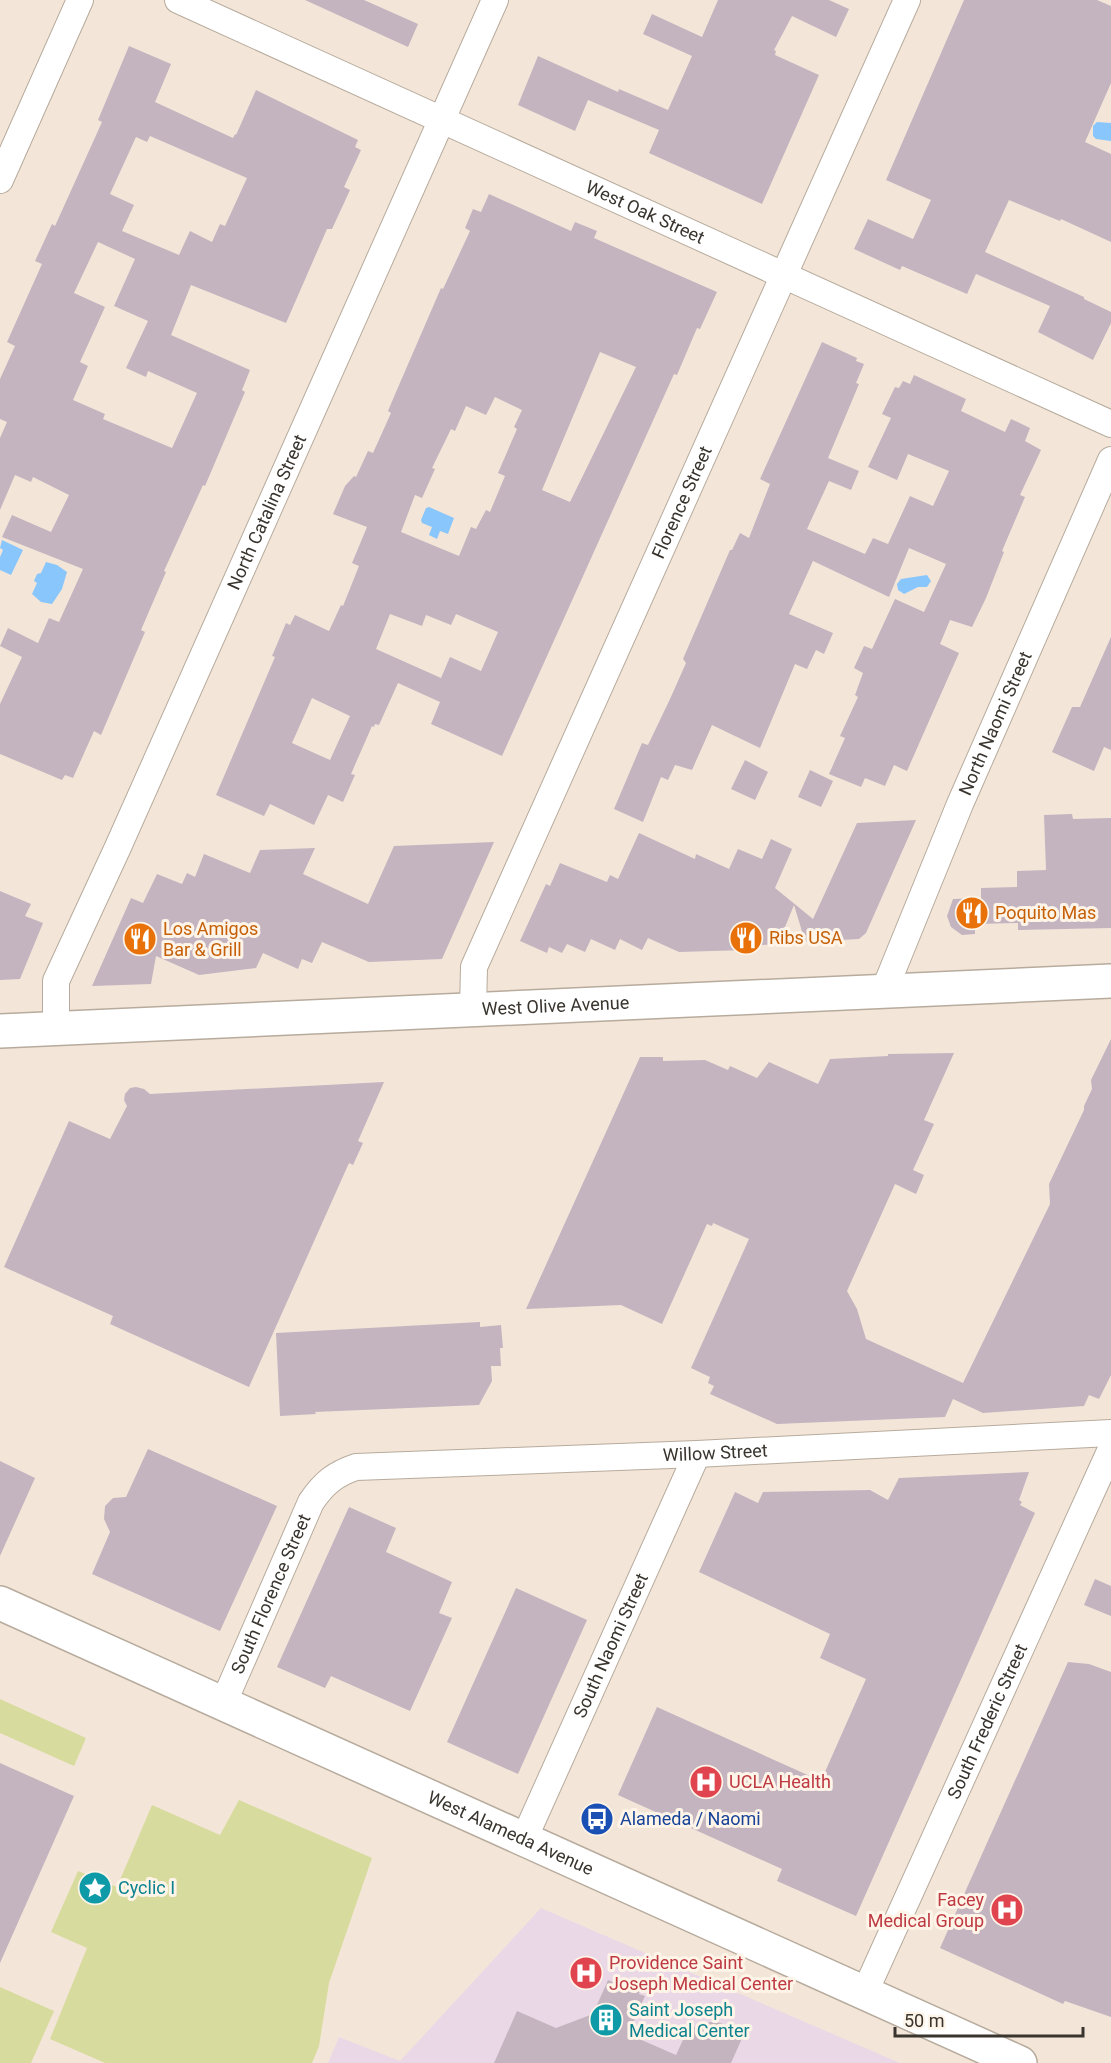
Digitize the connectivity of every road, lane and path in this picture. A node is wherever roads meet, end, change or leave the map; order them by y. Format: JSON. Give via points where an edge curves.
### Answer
{"nodes":[{"id":1,"x":80,"y":0,"type":"edge"},
{"id":2,"x":178,"y":0,"type":"edge"},
{"id":3,"x":495,"y":0,"type":"edge"},
{"id":4,"x":907,"y":0,"type":"edge"},
{"id":5,"x":441,"y":120,"type":"junction"},
{"id":6,"x":0,"y":180,"type":"edge"},
{"id":7,"x":785,"y":276,"type":"junction"},
{"id":8,"x":1111,"y":424,"type":"edge"},
{"id":9,"x":1111,"y":460,"type":"edge"},
{"id":10,"x":1111,"y":981,"type":"edge"},
{"id":11,"x":884,"y":991,"type":"junction"},
{"id":12,"x":473,"y":1010,"type":"junction"},
{"id":13,"x":56,"y":1028,"type":"junction"},
{"id":14,"x":0,"y":1031,"type":"edge"},
{"id":15,"x":1111,"y":1433,"type":"edge"},
{"id":16,"x":1111,"y":1449,"type":"edge"},
{"id":17,"x":697,"y":1454,"type":"junction"},
{"id":18,"x":322,"y":1486,"type":"joint"},
{"id":19,"x":0,"y":1602,"type":"edge"},
{"id":20,"x":223,"y":1704,"type":"junction"},
{"id":21,"x":524,"y":1839,"type":"junction"},
{"id":22,"x":865,"y":1992,"type":"junction"},
{"id":23,"x":1020,"y":2063,"type":"edge"}],
"edges":[{"from":1,"to":6,"type":"street"},
{"from":2,"to":5,"type":"street","name":"West Oak Street"},
{"from":3,"to":5,"type":"street","name":"North Catalina Street"},
{"from":4,"to":7,"type":"street","name":"Florence Street"},
{"from":5,"to":7,"type":"street","name":"West Oak Street"},
{"from":5,"to":13,"type":"street","name":"North Catalina Street","via":[[56,981]]},
{"from":7,"to":8,"type":"street","name":"West Oak Street"},
{"from":7,"to":12,"type":"street","name":"Florence Street","via":[[474,967]]},
{"from":9,"to":11,"type":"street","name":"North Naomi Street","via":[[960,804]]},
{"from":10,"to":11,"type":"main road","name":"West Olive Avenue"},
{"from":11,"to":12,"type":"main road","name":"West Olive Avenue"},
{"from":12,"to":13,"type":"main road","name":"West Olive Avenue"},
{"from":13,"to":14,"type":"main road","name":"West Olive Avenue"},
{"from":15,"to":17,"type":"street","name":"Willow Street"},
{"from":16,"to":22,"type":"street","name":"South Frederic Street"},
{"from":17,"to":18,"type":"street","name":"Willow Street","via":[[356,1467]]},
{"from":17,"to":21,"type":"street","name":"South Naomi Street"},
{"from":18,"to":20,"type":"street","name":"South Florence Street","via":[[311,1502]]},
{"from":19,"to":20,"type":"main road","name":"West Alameda Avenue"},
{"from":20,"to":21,"type":"main road","name":"West Alameda Avenue"},
{"from":21,"to":22,"type":"main road","name":"West Alameda Avenue"},
{"from":22,"to":23,"type":"main road","name":"West Alameda Avenue"}]}
